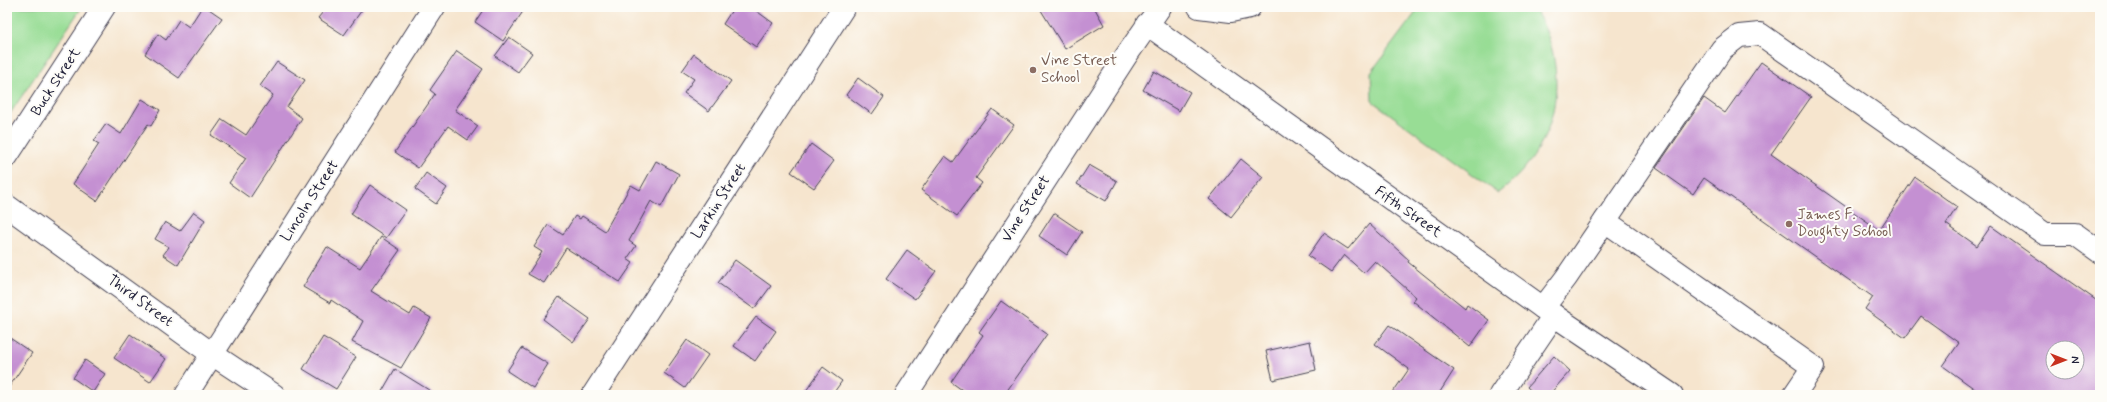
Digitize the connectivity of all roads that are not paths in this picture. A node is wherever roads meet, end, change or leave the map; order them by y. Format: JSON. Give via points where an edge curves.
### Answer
{"nodes":[{"id":1,"x":104,"y":7,"type":"edge"},
{"id":2,"x":434,"y":7,"type":"edge"},
{"id":3,"x":844,"y":7,"type":"edge"},
{"id":4,"x":1160,"y":7,"type":"edge"},
{"id":5,"x":1199,"y":7,"type":"edge"},
{"id":6,"x":1250,"y":7,"type":"edge"},
{"id":7,"x":1147,"y":24,"type":"junction"},
{"id":8,"x":7,"y":156,"type":"edge"},
{"id":9,"x":7,"y":206,"type":"edge"},
{"id":10,"x":1605,"y":221,"type":"junction"},
{"id":11,"x":2100,"y":252,"type":"edge"},
{"id":12,"x":1549,"y":311,"type":"junction"},
{"id":13,"x":212,"y":354,"type":"junction"},
{"id":14,"x":1799,"y":393,"type":"edge"},
{"id":15,"x":186,"y":395,"type":"edge"},
{"id":16,"x":274,"y":395,"type":"edge"},
{"id":17,"x":593,"y":395,"type":"edge"},
{"id":18,"x":906,"y":395,"type":"edge"},
{"id":19,"x":1500,"y":395,"type":"edge"},
{"id":20,"x":1672,"y":395,"type":"edge"}],
"edges":[{"from":1,"to":8,"type":"street","name":"Buck Street"},
{"from":2,"to":13,"type":"street","name":"Lincoln Street"},
{"from":3,"to":17,"type":"street","name":"Larkin Street"},
{"from":4,"to":7,"type":"street","name":"Vine Street"},
{"from":5,"to":6,"type":"street","via":[[1231,11]]},
{"from":7,"to":12,"type":"street","name":"Fifth Street"},
{"from":7,"to":18,"type":"street","name":"Vine Street"},
{"from":9,"to":13,"type":"street","name":"Third Street"},
{"from":10,"to":11,"type":"street","via":[[1722,48],[1739,36],[1760,34],[2045,234],[2075,234]]},
{"from":10,"to":12,"type":"street"},
{"from":10,"to":14,"type":"street","via":[[1813,367]]},
{"from":12,"to":19,"type":"street"},
{"from":12,"to":20,"type":"street","name":"Fifth Street"},
{"from":13,"to":15,"type":"street","name":"Lincoln Street"},
{"from":13,"to":16,"type":"street","name":"Third Street"}]}
